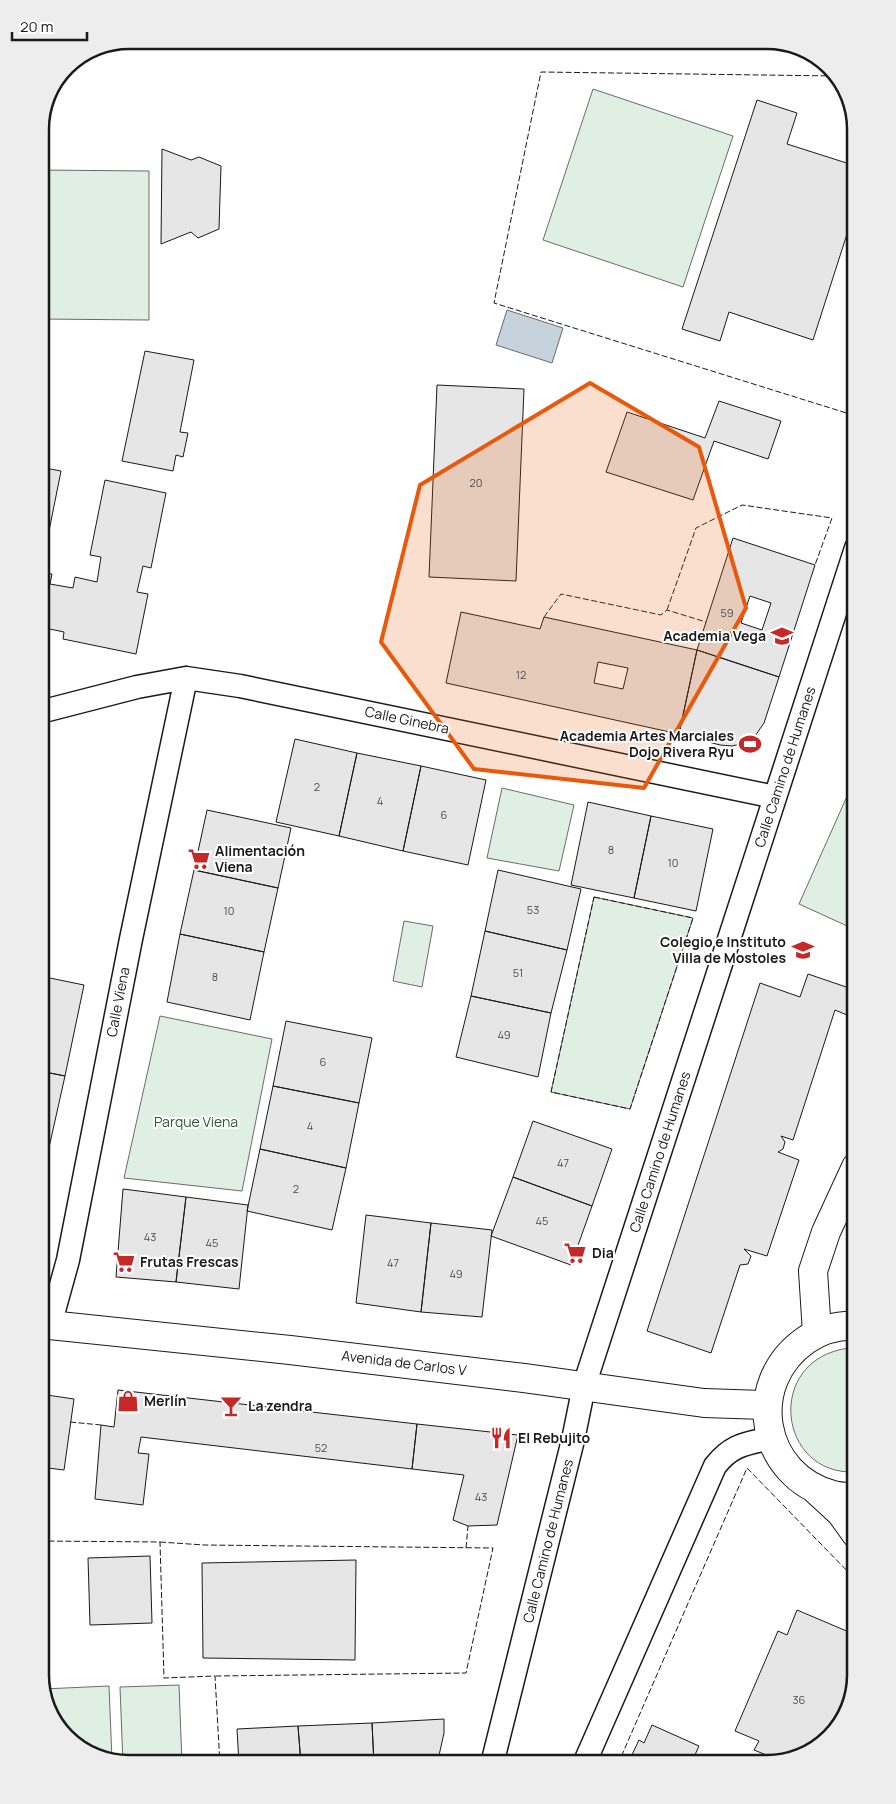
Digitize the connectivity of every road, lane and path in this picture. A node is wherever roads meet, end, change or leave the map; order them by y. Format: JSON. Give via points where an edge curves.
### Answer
{"nodes":[{"id":1,"x":847,"y":576,"type":"edge"},
{"id":2,"x":186,"y":678,"type":"junction"},
{"id":3,"x":49,"y":710,"type":"edge"},
{"id":4,"x":775,"y":797,"type":"junction"},
{"id":5,"x":847,"y":1186,"type":"edge"},
{"id":6,"x":49,"y":1314,"type":"edge"},
{"id":7,"x":49,"y":1325,"type":"edge"},
{"id":8,"x":847,"y":1326,"type":"edge"},
{"id":9,"x":817,"y":1333,"type":"junction"},
{"id":10,"x":584,"y":1386,"type":"junction"},
{"id":11,"x":767,"y":1405,"type":"junction"},
{"id":12,"x":771,"y":1438,"type":"junction"},
{"id":13,"x":813,"y":1488,"type":"junction"},
{"id":14,"x":847,"y":1497,"type":"edge"},
{"id":15,"x":847,"y":1521,"type":"edge"},
{"id":16,"x":494,"y":1755,"type":"edge"},
{"id":17,"x":588,"y":1755,"type":"edge"}],
"edges":[{"from":1,"to":4,"type":"street","name":"Calle Camino de Humanes"},
{"from":2,"to":3,"type":"street","name":"Calle Ginebra"},
{"from":2,"to":4,"type":"street","name":"Calle Ginebra","via":[[240,686]]},
{"from":2,"to":6,"type":"street","name":"Calle Viena","via":[[132,930],[68,1260]]},
{"from":4,"to":10,"type":"street","name":"Calle Camino de Humanes"},
{"from":5,"to":9,"type":"street","via":[[813,1271]]},
{"from":7,"to":10,"type":"street","name":"Avenida de Carlos V","via":[[290,1350]]},
{"from":8,"to":9,"type":"street"},
{"from":9,"to":11,"type":"street","via":[[794,1348],[780,1365],[771,1384]]},
{"from":10,"to":11,"type":"street","name":"Avenida de Carlos V","via":[[704,1403]]},
{"from":10,"to":16,"type":"street","name":"Calle Camino de Humanes","via":[[574,1440]]},
{"from":11,"to":12,"type":"street"},
{"from":12,"to":13,"type":"street","via":[[795,1475]]},
{"from":12,"to":17,"type":"street","via":[[736,1447],[715,1466]]},
{"from":13,"to":14,"type":"street"},
{"from":13,"to":15,"type":"street"}]}
